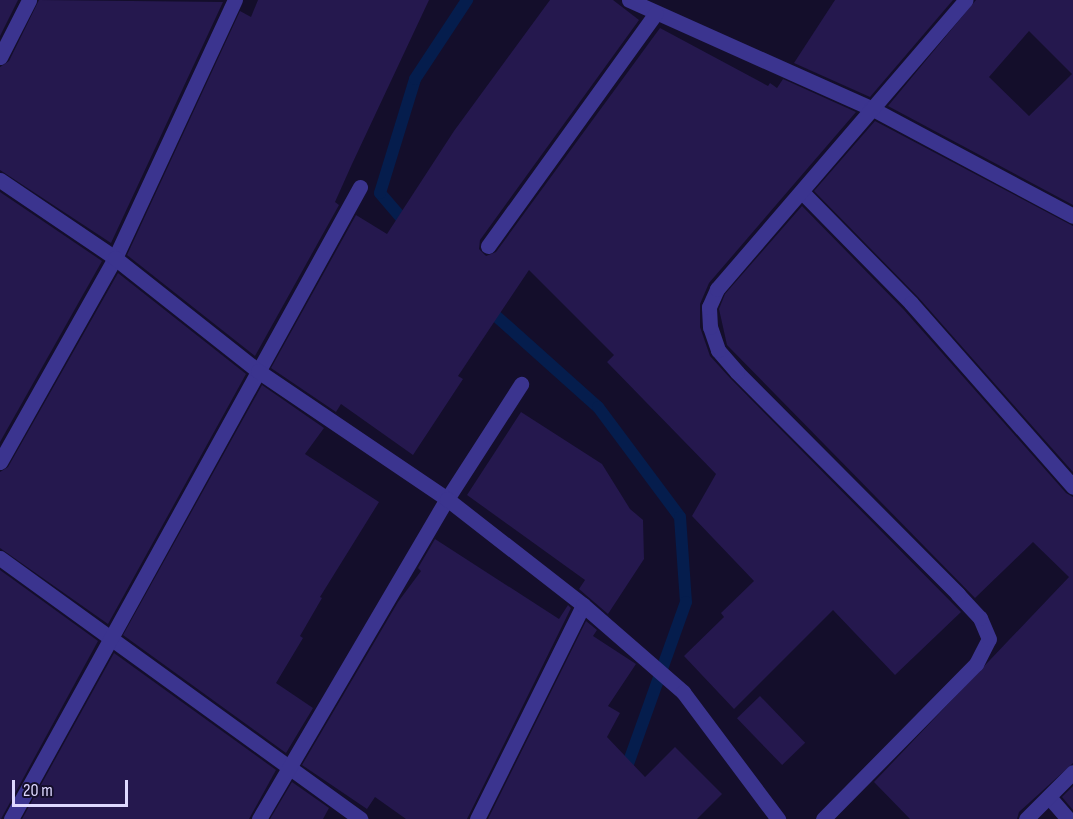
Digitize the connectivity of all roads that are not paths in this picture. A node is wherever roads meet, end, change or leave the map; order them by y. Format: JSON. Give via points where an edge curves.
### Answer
{"nodes":[{"id":1,"x":29,"y":0,"type":"edge"},
{"id":2,"x":235,"y":0,"type":"edge"},
{"id":3,"x":629,"y":0,"type":"edge"},
{"id":4,"x":966,"y":0,"type":"edge"},
{"id":5,"x":656,"y":13,"type":"junction"},
{"id":6,"x":0,"y":57,"type":"edge"},
{"id":7,"x":871,"y":108,"type":"junction"},
{"id":8,"x":0,"y":180,"type":"edge"},
{"id":9,"x":360,"y":186,"type":"dead end"},
{"id":10,"x":803,"y":193,"type":"junction"},
{"id":11,"x":1073,"y":216,"type":"edge"},
{"id":12,"x":488,"y":246,"type":"dead end"},
{"id":13,"x":115,"y":258,"type":"junction"},
{"id":14,"x":258,"y":371,"type":"junction"},
{"id":15,"x":521,"y":384,"type":"dead end"},
{"id":16,"x":0,"y":462,"type":"edge"},
{"id":17,"x":1073,"y":487,"type":"edge"},
{"id":18,"x":447,"y":499,"type":"junction"},
{"id":19,"x":0,"y":558,"type":"edge"},
{"id":20,"x":583,"y":604,"type":"junction"},
{"id":21,"x":114,"y":637,"type":"junction"},
{"id":22,"x":288,"y":764,"type":"junction"},
{"id":23,"x":1073,"y":772,"type":"edge"},
{"id":24,"x":1049,"y":798,"type":"junction"},
{"id":25,"x":11,"y":819,"type":"edge"},
{"id":26,"x":259,"y":819,"type":"edge"},
{"id":27,"x":360,"y":819,"type":"edge"},
{"id":28,"x":477,"y":819,"type":"edge"},
{"id":29,"x":778,"y":819,"type":"edge"},
{"id":30,"x":823,"y":819,"type":"edge"},
{"id":31,"x":1026,"y":819,"type":"edge"},
{"id":32,"x":1068,"y":819,"type":"edge"}],
"edges":[{"from":1,"to":6,"type":"street"},
{"from":2,"to":13,"type":"street"},
{"from":3,"to":5,"type":"street"},
{"from":4,"to":7,"type":"street"},
{"from":5,"to":7,"type":"street"},
{"from":5,"to":12,"type":"street"},
{"from":7,"to":10,"type":"street"},
{"from":7,"to":11,"type":"street"},
{"from":8,"to":13,"type":"street"},
{"from":9,"to":14,"type":"street"},
{"from":10,"to":17,"type":"street","via":[[911,303]]},
{"from":10,"to":30,"type":"street","via":[[717,289],[709,307],[710,327],[718,350],[958,594],[980,618],[989,639],[976,664]]},
{"from":13,"to":14,"type":"street"},
{"from":13,"to":16,"type":"street"},
{"from":14,"to":18,"type":"street"},
{"from":14,"to":21,"type":"street"},
{"from":15,"to":18,"type":"street"},
{"from":18,"to":20,"type":"street"},
{"from":18,"to":22,"type":"street"},
{"from":19,"to":21,"type":"street"},
{"from":20,"to":28,"type":"street"},
{"from":20,"to":29,"type":"street","via":[[684,692]]},
{"from":21,"to":22,"type":"street"},
{"from":21,"to":25,"type":"street"},
{"from":22,"to":26,"type":"street"},
{"from":22,"to":27,"type":"street"},
{"from":23,"to":24,"type":"street"},
{"from":24,"to":31,"type":"street"},
{"from":24,"to":32,"type":"street"}]}
